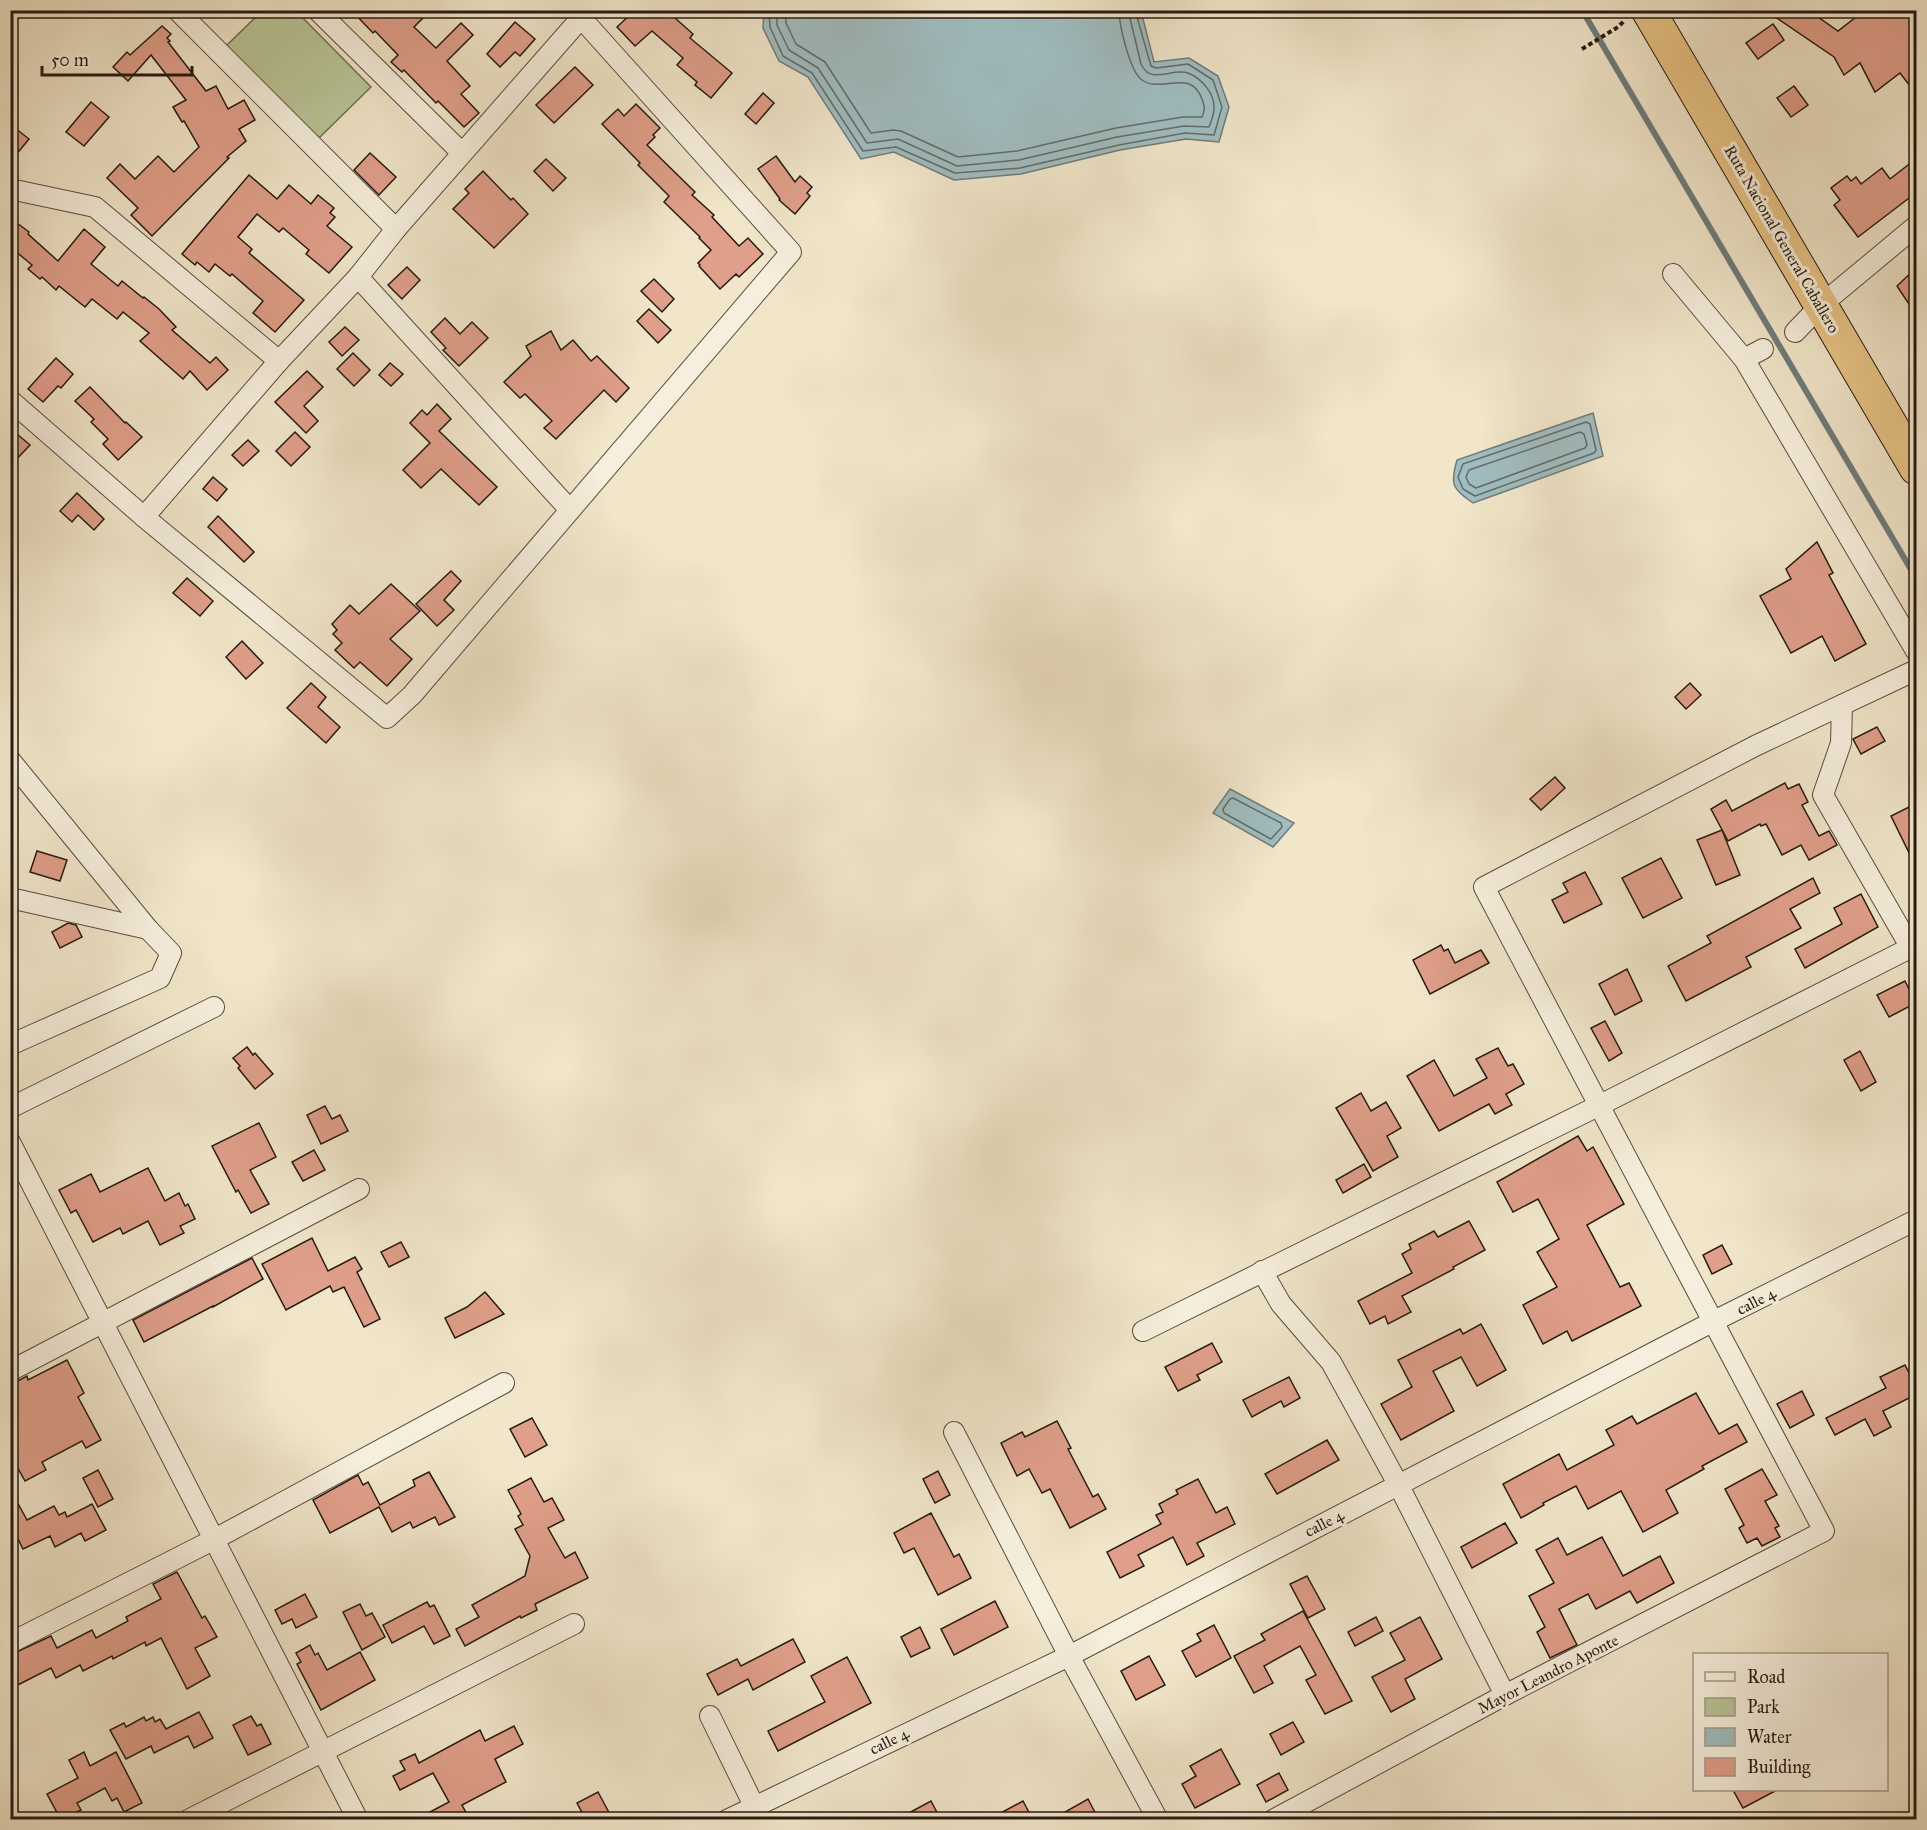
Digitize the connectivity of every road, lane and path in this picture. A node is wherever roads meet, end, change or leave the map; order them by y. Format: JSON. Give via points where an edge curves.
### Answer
{"nodes":[{"id":1,"x":177,"y":10,"type":"edge"},
{"id":2,"x":317,"y":10,"type":"edge"},
{"id":3,"x":1648,"y":10,"type":"edge"},
{"id":4,"x":577,"y":14,"type":"edge"},
{"id":5,"x":1618,"y":27,"type":"dead end"},
{"id":6,"x":1582,"y":49,"type":"dead end"},
{"id":7,"x":462,"y":153,"type":"junction"},
{"id":8,"x":10,"y":189,"type":"edge"},
{"id":9,"x":1917,"y":226,"type":"edge"},
{"id":10,"x":396,"y":229,"type":"junction"},
{"id":11,"x":1673,"y":274,"type":"dead end"},
{"id":12,"x":358,"y":277,"type":"junction"},
{"id":13,"x":1821,"y":305,"type":"junction"},
{"id":14,"x":1795,"y":332,"type":"dead end"},
{"id":15,"x":1763,"y":349,"type":"dead end"},
{"id":16,"x":1744,"y":359,"type":"junction"},
{"id":17,"x":279,"y":361,"type":"junction"},
{"id":18,"x":10,"y":400,"type":"edge"},
{"id":19,"x":1917,"y":468,"type":"edge"},
{"id":20,"x":570,"y":510,"type":"junction"},
{"id":21,"x":144,"y":517,"type":"junction"},
{"id":22,"x":1917,"y":651,"type":"edge"},
{"id":23,"x":1917,"y":670,"type":"edge"},
{"id":24,"x":1842,"y":705,"type":"junction"},
{"id":25,"x":10,"y":760,"type":"edge"},
{"id":26,"x":10,"y":898,"type":"edge"},
{"id":27,"x":148,"y":929,"type":"junction"},
{"id":28,"x":1914,"y":947,"type":"edge"},
{"id":29,"x":214,"y":1007,"type":"dead end"},
{"id":30,"x":10,"y":1045,"type":"edge"},
{"id":31,"x":1598,"y":1106,"type":"junction"},
{"id":32,"x":10,"y":1108,"type":"edge"},
{"id":33,"x":10,"y":1142,"type":"edge"},
{"id":34,"x":359,"y":1189,"type":"dead end"},
{"id":35,"x":1917,"y":1220,"type":"edge"},
{"id":36,"x":1262,"y":1271,"type":"junction"},
{"id":37,"x":1714,"y":1321,"type":"junction"},
{"id":38,"x":102,"y":1323,"type":"junction"},
{"id":39,"x":1143,"y":1331,"type":"dead end"},
{"id":40,"x":10,"y":1371,"type":"edge"},
{"id":41,"x":504,"y":1383,"type":"dead end"},
{"id":42,"x":954,"y":1432,"type":"dead end"},
{"id":43,"x":1398,"y":1484,"type":"junction"},
{"id":44,"x":213,"y":1540,"type":"junction"},
{"id":45,"x":574,"y":1624,"type":"dead end"},
{"id":46,"x":10,"y":1643,"type":"edge"},
{"id":47,"x":1069,"y":1656,"type":"junction"},
{"id":48,"x":1505,"y":1695,"type":"junction"},
{"id":49,"x":710,"y":1716,"type":"dead end"},
{"id":50,"x":323,"y":1751,"type":"junction"},
{"id":51,"x":757,"y":1813,"type":"edge"},
{"id":52,"x":188,"y":1820,"type":"edge"},
{"id":53,"x":358,"y":1820,"type":"edge"},
{"id":54,"x":727,"y":1820,"type":"edge"},
{"id":55,"x":1158,"y":1820,"type":"edge"},
{"id":56,"x":1273,"y":1820,"type":"edge"}],
"edges":[{"from":1,"to":10,"type":"street"},
{"from":2,"to":7,"type":"street"},
{"from":3,"to":13,"type":"highway","name":"Ruta Nacional General Caballero"},
{"from":4,"to":7,"type":"street"},
{"from":4,"to":20,"type":"street","via":[[791,252]]},
{"from":5,"to":6,"type":"path"},
{"from":7,"to":10,"type":"street"},
{"from":8,"to":17,"type":"street","via":[[96,207]]},
{"from":9,"to":13,"type":"street"},
{"from":10,"to":12,"type":"street"},
{"from":11,"to":16,"type":"street"},
{"from":12,"to":17,"type":"street"},
{"from":12,"to":20,"type":"street"},
{"from":13,"to":14,"type":"street"},
{"from":13,"to":19,"type":"highway","name":"Ruta Nacional General Caballero"},
{"from":15,"to":16,"type":"street"},
{"from":16,"to":22,"type":"street"},
{"from":17,"to":21,"type":"street"},
{"from":18,"to":21,"type":"street"},
{"from":20,"to":21,"type":"street","via":[[412,695],[387,718]]},
{"from":23,"to":24,"type":"street"},
{"from":24,"to":28,"type":"street","via":[[1841,743],[1823,795]]},
{"from":24,"to":31,"type":"street","via":[[1485,887]]},
{"from":25,"to":27,"type":"street"},
{"from":26,"to":27,"type":"street"},
{"from":27,"to":30,"type":"street","via":[[171,953],[160,978]]},
{"from":28,"to":31,"type":"street"},
{"from":29,"to":32,"type":"street"},
{"from":31,"to":36,"type":"street"},
{"from":31,"to":37,"type":"street"},
{"from":33,"to":38,"type":"street"},
{"from":34,"to":38,"type":"street"},
{"from":35,"to":37,"type":"street","name":"calle 4"},
{"from":36,"to":39,"type":"street"},
{"from":36,"to":43,"type":"street","via":[[1281,1304],[1331,1362]]},
{"from":37,"to":43,"type":"street","name":"calle 4"},
{"from":37,"to":48,"type":"street","name":"Mayor Leandro Aponte","via":[[1824,1531]]},
{"from":38,"to":40,"type":"street"},
{"from":38,"to":44,"type":"street"},
{"from":41,"to":44,"type":"street"},
{"from":42,"to":47,"type":"street"},
{"from":43,"to":47,"type":"street","name":"calle 4"},
{"from":43,"to":48,"type":"street"},
{"from":44,"to":46,"type":"street"},
{"from":44,"to":50,"type":"street"},
{"from":45,"to":50,"type":"street"},
{"from":47,"to":51,"type":"street","name":"calle 4"},
{"from":47,"to":55,"type":"street"},
{"from":48,"to":56,"type":"street","name":"Mayor Leandro Aponte"},
{"from":49,"to":51,"type":"street"},
{"from":50,"to":52,"type":"street"},
{"from":50,"to":53,"type":"street"},
{"from":51,"to":54,"type":"street","name":"calle 4"}]}
